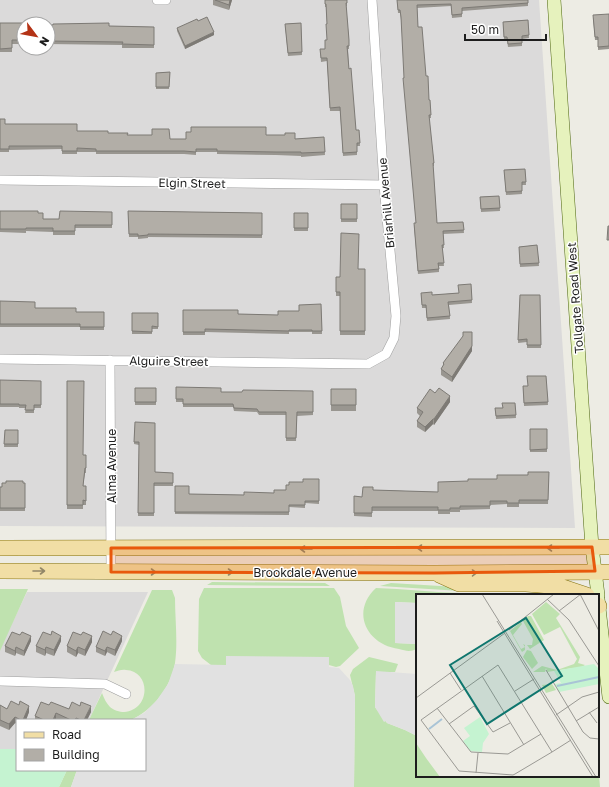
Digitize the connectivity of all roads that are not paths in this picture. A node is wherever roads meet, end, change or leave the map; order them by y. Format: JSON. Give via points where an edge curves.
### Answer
{"nodes":[{"id":1,"x":157,"y":0,"type":"edge"},
{"id":2,"x":166,"y":0,"type":"edge"},
{"id":3,"x":372,"y":0,"type":"edge"},
{"id":4,"x":554,"y":0,"type":"edge"},
{"id":5,"x":0,"y":180,"type":"edge"},
{"id":6,"x":384,"y":185,"type":"junction"},
{"id":7,"x":0,"y":359,"type":"edge"},
{"id":8,"x":110,"y":360,"type":"junction"},
{"id":9,"x":338,"y":363,"type":"joint"},
{"id":10,"x":592,"y":547,"type":"junction"},
{"id":11,"x":609,"y":547,"type":"edge"},
{"id":12,"x":0,"y":548,"type":"edge"},
{"id":13,"x":111,"y":548,"type":"junction"},
{"id":14,"x":0,"y":571,"type":"edge"},
{"id":15,"x":602,"y":571,"type":"edge"},
{"id":16,"x":111,"y":572,"type":"junction"},
{"id":17,"x":434,"y":573,"type":"junction"},
{"id":18,"x":584,"y":594,"type":"edge"},
{"id":19,"x":599,"y":594,"type":"edge"},
{"id":20,"x":599,"y":610,"type":"edge"},
{"id":21,"x":0,"y":681,"type":"edge"},
{"id":22,"x":126,"y":694,"type":"dead end"},
{"id":23,"x":609,"y":697,"type":"edge"}],
"edges":[{"from":1,"to":2,"type":"street"},
{"from":3,"to":6,"type":"street","name":"Briarhill Avenue"},
{"from":4,"to":10,"type":"street","name":"Tollgate Road West"},
{"from":5,"to":6,"type":"street","name":"Elgin Street"},
{"from":6,"to":9,"type":"street","name":"Briarhill Avenue","via":[[396,316],[394,338],[386,354],[368,364]]},
{"from":7,"to":8,"type":"street","name":"Alguire Street"},
{"from":8,"to":9,"type":"street","name":"Alguire Street"},
{"from":8,"to":13,"type":"street","name":"Alma Avenue"},
{"from":10,"to":11,"type":"main road","name":"Brookdale Avenue"},
{"from":10,"to":13,"type":"main road","name":"Brookdale Avenue","one_way":true},
{"from":10,"to":15,"type":"street","name":"Tollgate Road West"},
{"from":12,"to":13,"type":"main road","name":"Brookdale Avenue"},
{"from":13,"to":16,"type":"street","name":"Alma Avenue"},
{"from":14,"to":16,"type":"main road","name":"Brookdale Avenue","one_way":true},
{"from":17,"to":15,"type":"main road","name":"Brookdale Avenue","one_way":true},
{"from":15,"to":19,"type":"street","name":"Tollgate Road West"},
{"from":16,"to":17,"type":"main road","name":"Brookdale Avenue","one_way":true},
{"from":17,"to":18,"type":"main road","via":[[459,584],[526,584],[563,587]]},
{"from":20,"to":23,"type":"street","name":"Tollgate Road West"},
{"from":21,"to":22,"type":"street","via":[[105,684]]}]}
